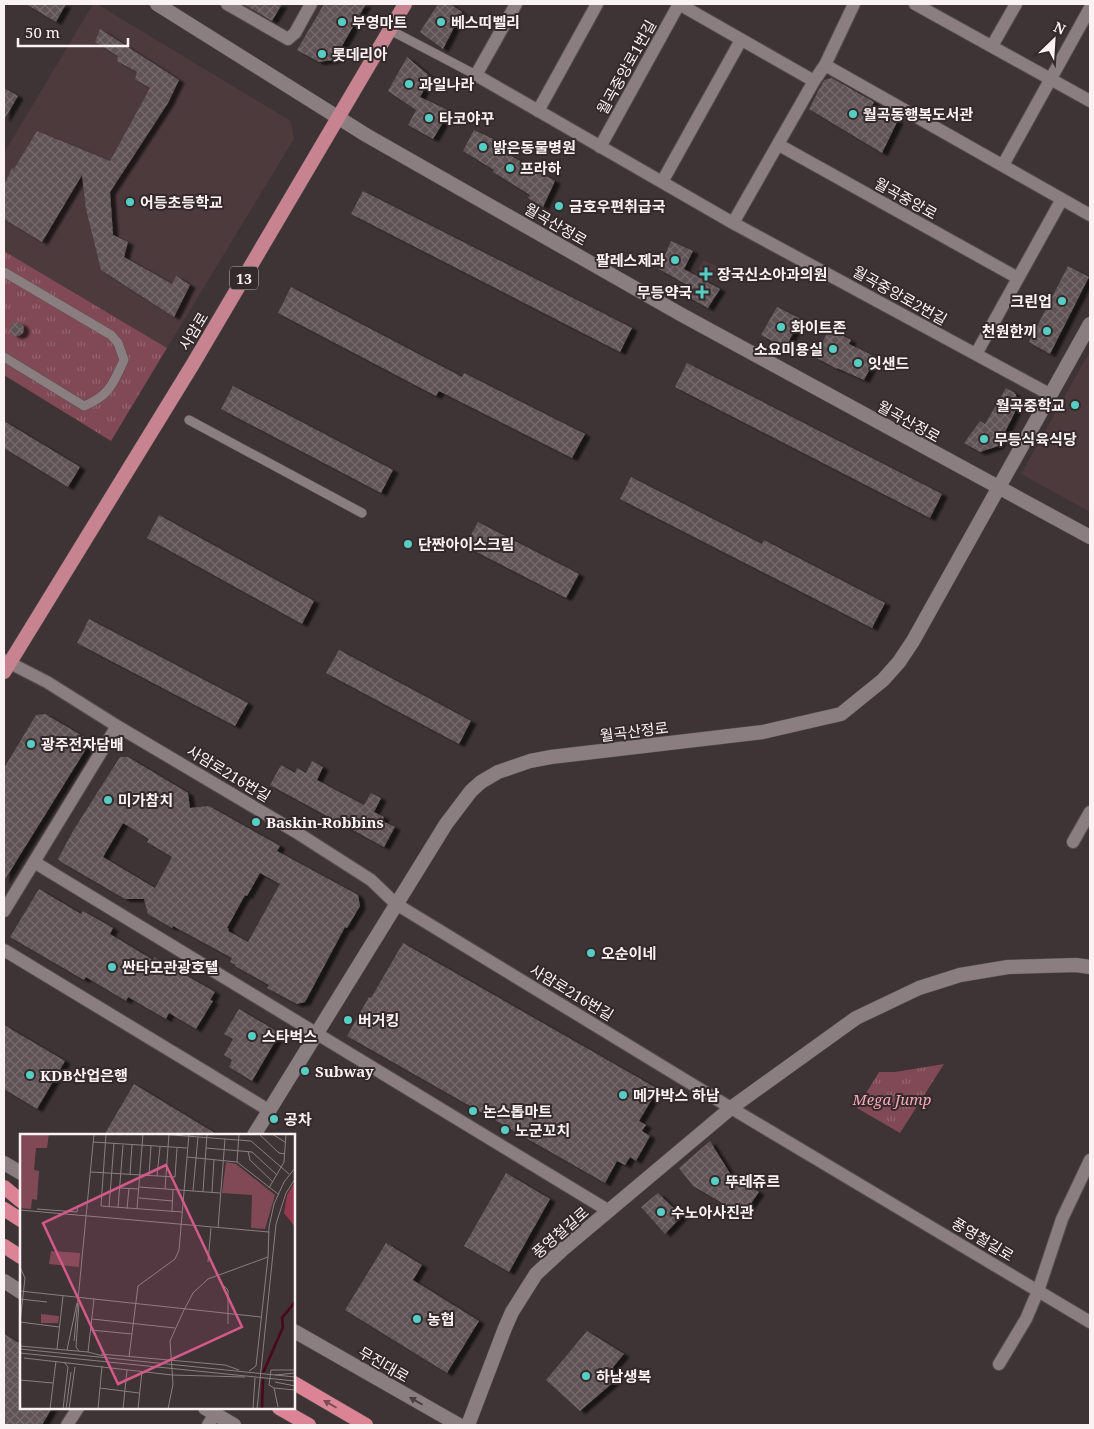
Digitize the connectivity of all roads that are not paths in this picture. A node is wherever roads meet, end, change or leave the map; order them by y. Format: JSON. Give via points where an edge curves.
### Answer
{"nodes":[{"id":1,"x":157,"y":4,"type":"edge"},
{"id":2,"x":227,"y":4,"type":"edge"},
{"id":3,"x":311,"y":4,"type":"edge"},
{"id":4,"x":405,"y":4,"type":"edge"},
{"id":5,"x":516,"y":4,"type":"edge"},
{"id":6,"x":597,"y":4,"type":"edge"},
{"id":7,"x":679,"y":4,"type":"edge"},
{"id":8,"x":854,"y":4,"type":"edge"},
{"id":9,"x":915,"y":4,"type":"edge"},
{"id":10,"x":1016,"y":4,"type":"edge"},
{"id":11,"x":1090,"y":8,"type":"edge"},
{"id":12,"x":936,"y":9,"type":"edge"},
{"id":13,"x":390,"y":30,"type":"junction"},
{"id":14,"x":741,"y":40,"type":"junction"},
{"id":15,"x":992,"y":46,"type":"junction"},
{"id":16,"x":825,"y":65,"type":"junction"},
{"id":17,"x":476,"y":76,"type":"junction"},
{"id":18,"x":1051,"y":78,"type":"junction"},
{"id":19,"x":814,"y":81,"type":"junction"},
{"id":20,"x":1090,"y":101,"type":"edge"},
{"id":21,"x":538,"y":111,"type":"junction"},
{"id":22,"x":340,"y":117,"type":"junction"},
{"id":23,"x":779,"y":145,"type":"junction"},
{"id":24,"x":600,"y":147,"type":"junction"},
{"id":25,"x":1003,"y":165,"type":"junction"},
{"id":26,"x":662,"y":182,"type":"junction"},
{"id":27,"x":1062,"y":199,"type":"junction"},
{"id":28,"x":1090,"y":215,"type":"edge"},
{"id":29,"x":734,"y":223,"type":"junction"},
{"id":30,"x":4,"y":272,"type":"edge"},
{"id":31,"x":1018,"y":278,"type":"junction"},
{"id":32,"x":1090,"y":324,"type":"edge"},
{"id":33,"x":976,"y":354,"type":"junction"},
{"id":34,"x":4,"y":357,"type":"edge"},
{"id":35,"x":1051,"y":395,"type":"junction"},
{"id":36,"x":189,"y":420,"type":"dead end"},
{"id":37,"x":1000,"y":487,"type":"junction"},
{"id":38,"x":362,"y":513,"type":"dead end"},
{"id":39,"x":1090,"y":537,"type":"edge"},
{"id":40,"x":6,"y":665,"type":"edge"},
{"id":41,"x":117,"y":726,"type":"junction"},
{"id":42,"x":1090,"y":812,"type":"edge"},
{"id":43,"x":1073,"y":842,"type":"dead end"},
{"id":44,"x":34,"y":862,"type":"junction"},
{"id":45,"x":396,"y":904,"type":"junction"},
{"id":46,"x":4,"y":911,"type":"edge"},
{"id":47,"x":4,"y":950,"type":"edge"},
{"id":48,"x":1090,"y":967,"type":"edge"},
{"id":49,"x":318,"y":1034,"type":"junction"},
{"id":50,"x":731,"y":1108,"type":"junction"},
{"id":51,"x":270,"y":1111,"type":"junction"},
{"id":52,"x":255,"y":1134,"type":"edge"},
{"id":53,"x":1090,"y":1160,"type":"edge"},
{"id":54,"x":4,"y":1163,"type":"edge"},
{"id":55,"x":20,"y":1172,"type":"edge"},
{"id":56,"x":4,"y":1187,"type":"edge"},
{"id":57,"x":20,"y":1200,"type":"edge"},
{"id":58,"x":4,"y":1209,"type":"edge"},
{"id":59,"x":609,"y":1212,"type":"junction"},
{"id":60,"x":20,"y":1219,"type":"edge"},
{"id":61,"x":4,"y":1246,"type":"edge"},
{"id":62,"x":20,"y":1256,"type":"edge"},
{"id":63,"x":4,"y":1281,"type":"edge"},
{"id":64,"x":1038,"y":1290,"type":"junction"},
{"id":65,"x":20,"y":1291,"type":"edge"},
{"id":66,"x":1090,"y":1322,"type":"edge"},
{"id":67,"x":295,"y":1333,"type":"edge"},
{"id":68,"x":999,"y":1364,"type":"dead end"},
{"id":69,"x":295,"y":1384,"type":"edge"},
{"id":70,"x":77,"y":1409,"type":"edge"},
{"id":71,"x":281,"y":1409,"type":"edge"},
{"id":72,"x":209,"y":1415,"type":"edge"},
{"id":73,"x":67,"y":1425,"type":"edge"},
{"id":74,"x":234,"y":1425,"type":"edge"},
{"id":75,"x":308,"y":1425,"type":"edge"},
{"id":76,"x":366,"y":1425,"type":"edge"},
{"id":77,"x":459,"y":1425,"type":"edge"},
{"id":78,"x":468,"y":1425,"type":"edge"}],
"edges":[{"from":1,"to":22,"type":"street","name":"월곡산정로"},
{"from":2,"to":3,"type":"street","via":[[288,39],[295,33]]},
{"from":4,"to":13,"type":"main road","name":"사암로","number":"13"},
{"from":5,"to":17,"type":"street"},
{"from":6,"to":21,"type":"street"},
{"from":7,"to":14,"type":"street"},
{"from":7,"to":24,"type":"street","name":"월곡중앙로1번길"},
{"from":8,"to":16,"type":"street"},
{"from":9,"to":12,"type":"street"},
{"from":10,"to":15,"type":"street"},
{"from":11,"to":18,"type":"street"},
{"from":12,"to":15,"type":"street"},
{"from":13,"to":17,"type":"street"},
{"from":13,"to":22,"type":"main road","name":"사암로","number":"13"},
{"from":14,"to":19,"type":"street"},
{"from":14,"to":26,"type":"street"},
{"from":15,"to":18,"type":"street"},
{"from":16,"to":19,"type":"street"},
{"from":16,"to":25,"type":"street"},
{"from":17,"to":21,"type":"street"},
{"from":18,"to":20,"type":"street"},
{"from":18,"to":25,"type":"street"},
{"from":19,"to":23,"type":"street"},
{"from":21,"to":24,"type":"street"},
{"from":22,"to":37,"type":"street","name":"월곡산정로","via":[[682,315]]},
{"from":22,"to":40,"type":"main road","name":"사암로","number":"13","via":[[193,364]]},
{"from":23,"to":29,"type":"street"},
{"from":23,"to":31,"type":"street","name":"월곡중앙로"},
{"from":24,"to":26,"type":"street"},
{"from":25,"to":27,"type":"street"},
{"from":26,"to":29,"type":"street"},
{"from":27,"to":28,"type":"street"},
{"from":27,"to":31,"type":"street"},
{"from":29,"to":33,"type":"street","name":"월곡중앙로2번길"},
{"from":30,"to":34,"type":"street","via":[[111,335],[118,342],[124,360],[111,389],[84,406]]},
{"from":31,"to":33,"type":"street"},
{"from":32,"to":35,"type":"street"},
{"from":33,"to":35,"type":"street","name":"월곡중앙로2번길"},
{"from":35,"to":37,"type":"street"},
{"from":36,"to":38,"type":"street"},
{"from":37,"to":39,"type":"street","name":"월곡산정로"},
{"from":37,"to":45,"type":"street","name":"월곡산정로","via":[[899,662],[883,680],[841,714],[763,732],[551,757],[498,772],[476,787],[461,803]]},
{"from":40,"to":41,"type":"street","name":"사암로216번길","via":[[47,682]]},
{"from":41,"to":44,"type":"street"},
{"from":41,"to":45,"type":"street","name":"사암로216번길","via":[[346,864],[371,880]]},
{"from":42,"to":43,"type":"street"},
{"from":44,"to":46,"type":"street"},
{"from":44,"to":49,"type":"street"},
{"from":45,"to":49,"type":"street"},
{"from":45,"to":50,"type":"street","name":"사암로216번길"},
{"from":47,"to":51,"type":"street"},
{"from":48,"to":50,"type":"street","name":"풍영철길로","via":[[1008,967],[960,975],[919,988],[856,1018]]},
{"from":49,"to":51,"type":"street"},
{"from":49,"to":59,"type":"street"},
{"from":50,"to":59,"type":"street","name":"풍영철길로"},
{"from":50,"to":64,"type":"street","name":"풍영철길로"},
{"from":51,"to":52,"type":"street"},
{"from":53,"to":64,"type":"street","via":[[1062,1219]]},
{"from":54,"to":55,"type":"street"},
{"from":56,"to":57,"type":"highway"},
{"from":58,"to":60,"type":"highway"},
{"from":59,"to":78,"type":"street","name":"풍영철길로","via":[[536,1274],[524,1291],[505,1328]]},
{"from":61,"to":62,"type":"highway"},
{"from":63,"to":65,"type":"street"},
{"from":64,"to":66,"type":"street","name":"풍영철길로"},
{"from":64,"to":68,"type":"street","via":[[1026,1319]]},
{"from":77,"to":67,"type":"street","name":"무진대로","one_way":true},
{"from":76,"to":69,"type":"highway","one_way":true},
{"from":70,"to":73,"type":"street"},
{"from":71,"to":75,"type":"highway"},
{"from":72,"to":74,"type":"street"}]}
